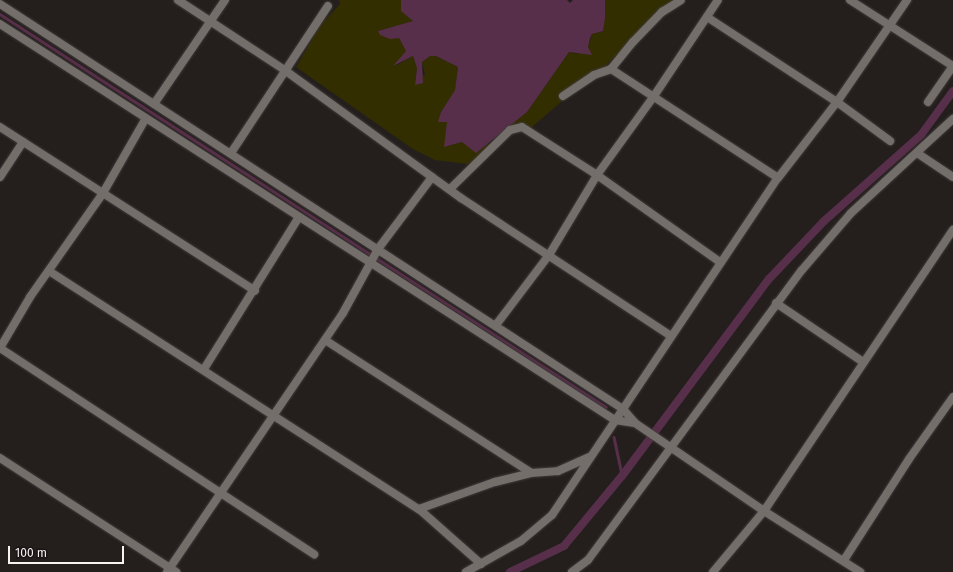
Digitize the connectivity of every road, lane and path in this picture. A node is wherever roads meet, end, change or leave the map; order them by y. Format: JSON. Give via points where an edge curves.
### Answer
{"nodes":[{"id":1,"x":178,"y":0,"type":"edge"},
{"id":2,"x":225,"y":0,"type":"edge"},
{"id":3,"x":681,"y":0,"type":"edge"},
{"id":4,"x":718,"y":0,"type":"edge"},
{"id":5,"x":850,"y":0,"type":"edge"},
{"id":6,"x":906,"y":0,"type":"edge"},
{"id":7,"x":0,"y":4,"type":"edge"},
{"id":8,"x":328,"y":6,"type":"dead end"},
{"id":9,"x":707,"y":17,"type":"junction"},
{"id":10,"x":210,"y":23,"type":"junction"},
{"id":11,"x":0,"y":24,"type":"edge"},
{"id":12,"x":889,"y":25,"type":"junction"},
{"id":13,"x":953,"y":66,"type":"edge"},
{"id":14,"x":611,"y":69,"type":"junction"},
{"id":15,"x":286,"y":71,"type":"junction"},
{"id":16,"x":563,"y":96,"type":"dead end"},
{"id":17,"x":654,"y":96,"type":"junction"},
{"id":18,"x":837,"y":102,"type":"junction"},
{"id":19,"x":928,"y":102,"type":"dead end"},
{"id":20,"x":154,"y":104,"type":"junction"},
{"id":21,"x":146,"y":118,"type":"junction"},
{"id":22,"x":953,"y":119,"type":"edge"},
{"id":23,"x":0,"y":127,"type":"edge"},
{"id":24,"x":890,"y":141,"type":"dead end"},
{"id":25,"x":23,"y":142,"type":"junction"},
{"id":26,"x":231,"y":153,"type":"junction"},
{"id":27,"x":918,"y":153,"type":"junction"},
{"id":28,"x":597,"y":175,"type":"junction"},
{"id":29,"x":0,"y":177,"type":"edge"},
{"id":30,"x":432,"y":177,"type":"junction"},
{"id":31,"x":953,"y":177,"type":"edge"},
{"id":32,"x":778,"y":178,"type":"junction"},
{"id":33,"x":450,"y":189,"type":"junction"},
{"id":34,"x":103,"y":193,"type":"junction"},
{"id":35,"x":299,"y":217,"type":"junction"},
{"id":36,"x":953,"y":230,"type":"edge"},
{"id":37,"x":378,"y":250,"type":"junction"},
{"id":38,"x":549,"y":255,"type":"junction"},
{"id":39,"x":371,"y":262,"type":"junction"},
{"id":40,"x":720,"y":262,"type":"junction"},
{"id":41,"x":49,"y":271,"type":"junction"},
{"id":42,"x":255,"y":291,"type":"junction"},
{"id":43,"x":776,"y":303,"type":"junction"},
{"id":44,"x":496,"y":325,"type":"junction"},
{"id":45,"x":671,"y":336,"type":"junction"},
{"id":46,"x":325,"y":340,"type":"junction"},
{"id":47,"x":0,"y":348,"type":"edge"},
{"id":48,"x":862,"y":362,"type":"junction"},
{"id":49,"x":204,"y":369,"type":"junction"},
{"id":50,"x":953,"y":397,"type":"edge"},
{"id":51,"x":623,"y":409,"type":"junction"},
{"id":52,"x":274,"y":414,"type":"junction"},
{"id":53,"x":615,"y":420,"type":"junction"},
{"id":54,"x":635,"y":423,"type":"junction"},
{"id":55,"x":668,"y":447,"type":"junction"},
{"id":56,"x":591,"y":456,"type":"junction"},
{"id":57,"x":0,"y":458,"type":"edge"},
{"id":58,"x":531,"y":473,"type":"junction"},
{"id":59,"x":220,"y":492,"type":"junction"},
{"id":60,"x":419,"y":509,"type":"junction"},
{"id":61,"x":764,"y":511,"type":"junction"},
{"id":62,"x":314,"y":554,"type":"dead end"},
{"id":63,"x":844,"y":560,"type":"junction"},
{"id":64,"x":480,"y":564,"type":"junction"},
{"id":65,"x":171,"y":571,"type":"edge"},
{"id":66,"x":466,"y":572,"type":"edge"},
{"id":67,"x":572,"y":572,"type":"edge"},
{"id":68,"x":713,"y":572,"type":"edge"},
{"id":69,"x":860,"y":572,"type":"edge"}],
"edges":[{"from":1,"to":10,"type":"street"},
{"from":2,"to":10,"type":"street"},
{"from":3,"to":14,"type":"street","via":[[662,12]]},
{"from":4,"to":9,"type":"street"},
{"from":5,"to":12,"type":"street"},
{"from":6,"to":12,"type":"street"},
{"from":7,"to":20,"type":"street"},
{"from":8,"to":15,"type":"street"},
{"from":9,"to":17,"type":"street"},
{"from":9,"to":18,"type":"street"},
{"from":10,"to":15,"type":"street"},
{"from":10,"to":20,"type":"street"},
{"from":11,"to":21,"type":"street"},
{"from":12,"to":13,"type":"street"},
{"from":12,"to":18,"type":"street"},
{"from":13,"to":19,"type":"street"},
{"from":14,"to":16,"type":"street","via":[[594,75]]},
{"from":14,"to":17,"type":"street"},
{"from":15,"to":26,"type":"street"},
{"from":15,"to":30,"type":"street"},
{"from":17,"to":28,"type":"street"},
{"from":17,"to":32,"type":"street"},
{"from":18,"to":24,"type":"street"},
{"from":18,"to":32,"type":"street"},
{"from":20,"to":26,"type":"street"},
{"from":21,"to":34,"type":"street"},
{"from":21,"to":35,"type":"street"},
{"from":22,"to":27,"type":"street"},
{"from":23,"to":25,"type":"street"},
{"from":25,"to":29,"type":"street"},
{"from":25,"to":34,"type":"street"},
{"from":26,"to":37,"type":"street"},
{"from":27,"to":31,"type":"street"},
{"from":27,"to":43,"type":"street","via":[[852,213]]},
{"from":28,"to":33,"type":"street","via":[[522,126],[510,130]]},
{"from":28,"to":38,"type":"street"},
{"from":28,"to":40,"type":"street"},
{"from":30,"to":33,"type":"street"},
{"from":30,"to":37,"type":"street"},
{"from":32,"to":40,"type":"street"},
{"from":33,"to":38,"type":"street"},
{"from":34,"to":41,"type":"street"},
{"from":34,"to":42,"type":"street"},
{"from":35,"to":39,"type":"street"},
{"from":35,"to":42,"type":"street"},
{"from":36,"to":48,"type":"street"},
{"from":37,"to":39,"type":"street"},
{"from":37,"to":44,"type":"street"},
{"from":38,"to":44,"type":"street"},
{"from":38,"to":45,"type":"street"},
{"from":39,"to":46,"type":"street"},
{"from":39,"to":53,"type":"street"},
{"from":40,"to":45,"type":"street"},
{"from":41,"to":47,"type":"street","via":[[30,297]]},
{"from":41,"to":49,"type":"street"},
{"from":42,"to":49,"type":"street"},
{"from":43,"to":48,"type":"street"},
{"from":43,"to":55,"type":"street"},
{"from":44,"to":51,"type":"street"},
{"from":45,"to":51,"type":"street"},
{"from":46,"to":52,"type":"street"},
{"from":46,"to":58,"type":"street"},
{"from":47,"to":59,"type":"street"},
{"from":48,"to":61,"type":"street"},
{"from":49,"to":52,"type":"street"},
{"from":50,"to":63,"type":"street","via":[[908,460]]},
{"from":51,"to":53,"type":"street"},
{"from":51,"to":54,"type":"street"},
{"from":52,"to":59,"type":"street"},
{"from":52,"to":60,"type":"street"},
{"from":53,"to":54,"type":"street"},
{"from":53,"to":56,"type":"street"},
{"from":54,"to":55,"type":"street"},
{"from":55,"to":61,"type":"street"},
{"from":55,"to":67,"type":"street","via":[[588,560]]},
{"from":56,"to":58,"type":"street","via":[[558,471]]},
{"from":56,"to":64,"type":"street","via":[[552,515],[521,541]]},
{"from":57,"to":65,"type":"street"},
{"from":58,"to":60,"type":"street","via":[[495,482]]},
{"from":59,"to":62,"type":"street"},
{"from":59,"to":65,"type":"street"},
{"from":60,"to":64,"type":"street"},
{"from":61,"to":63,"type":"street"},
{"from":61,"to":68,"type":"street"},
{"from":63,"to":69,"type":"street"},
{"from":64,"to":66,"type":"street"}]}
